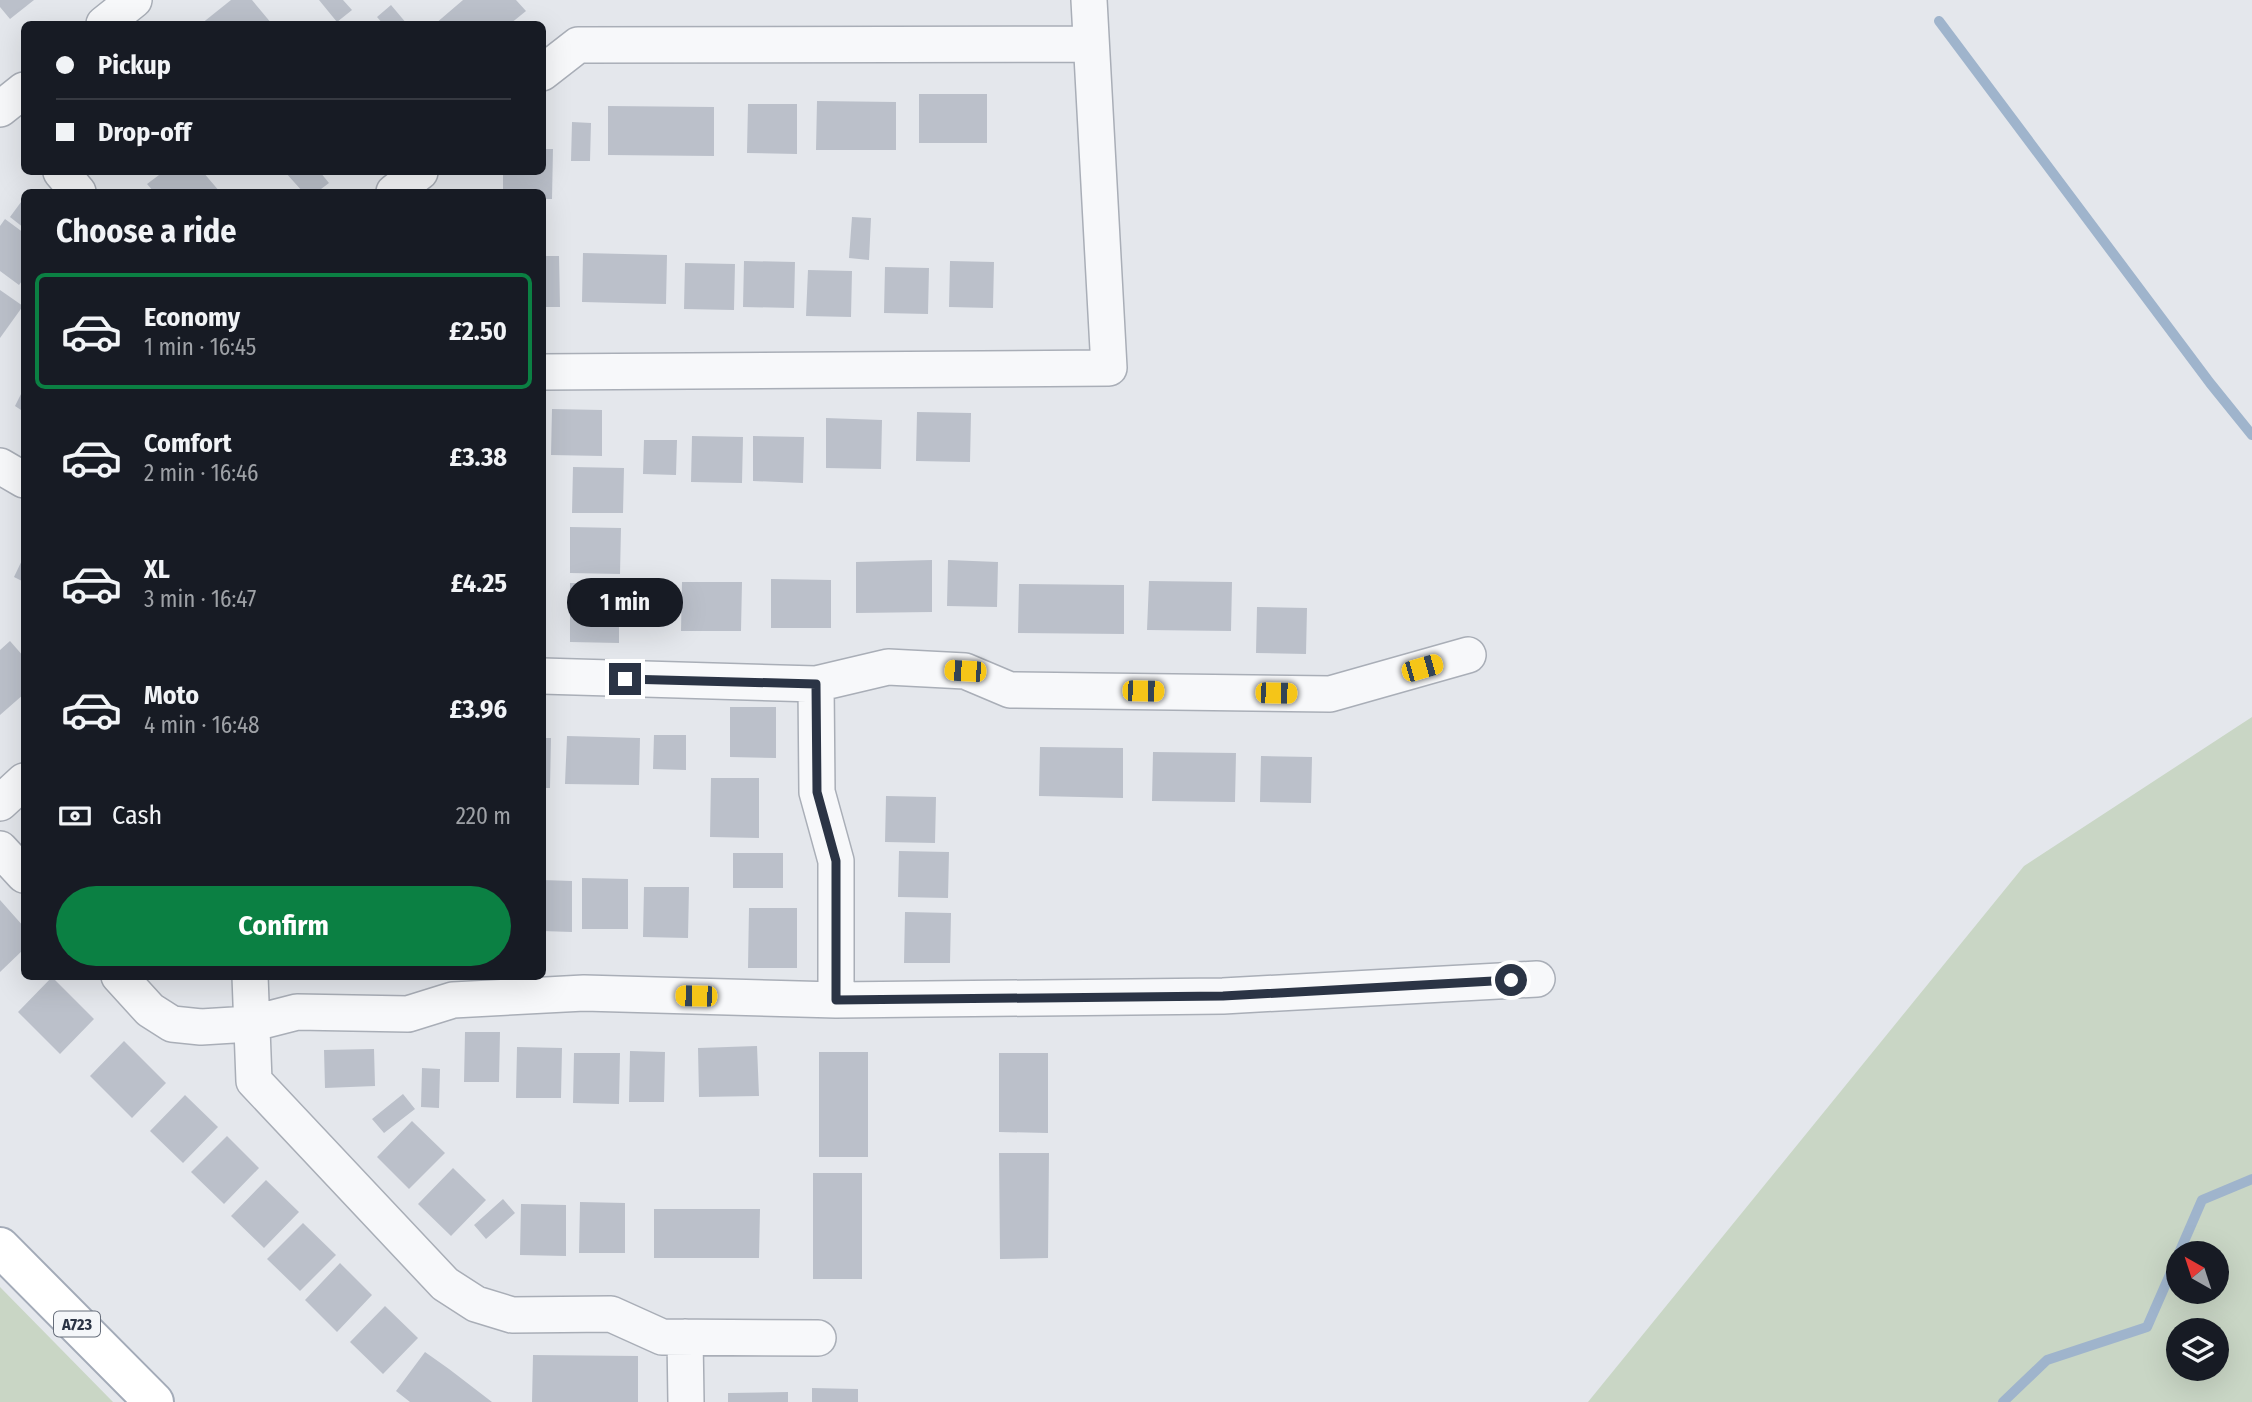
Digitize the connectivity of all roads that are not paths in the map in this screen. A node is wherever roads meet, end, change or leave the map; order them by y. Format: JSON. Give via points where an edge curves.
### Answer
{"nodes":[{"id":1,"x":134,"y":0,"type":"edge"},
{"id":2,"x":1089,"y":0,"type":"edge"},
{"id":3,"x":108,"y":21,"type":"edge"},
{"id":4,"x":1090,"y":44,"type":"junction"},
{"id":5,"x":546,"y":70,"type":"edge"},
{"id":6,"x":64,"y":175,"type":"edge"},
{"id":7,"x":416,"y":175,"type":"edge"},
{"id":8,"x":75,"y":189,"type":"edge"},
{"id":9,"x":398,"y":189,"type":"edge"},
{"id":10,"x":546,"y":373,"type":"edge"},
{"id":11,"x":0,"y":466,"type":"edge"},
{"id":12,"x":21,"y":478,"type":"edge"},
{"id":13,"x":1468,"y":655,"type":"dead end"},
{"id":14,"x":546,"y":676,"type":"edge"},
{"id":15,"x":816,"y":684,"type":"junction"},
{"id":16,"x":21,"y":784,"type":"edge"},
{"id":17,"x":0,"y":803,"type":"edge"},
{"id":18,"x":0,"y":849,"type":"edge"},
{"id":19,"x":21,"y":872,"type":"edge"},
{"id":20,"x":1537,"y":979,"type":"dead end"},
{"id":21,"x":123,"y":980,"type":"edge"},
{"id":22,"x":250,"y":980,"type":"edge"},
{"id":23,"x":836,"y":1000,"type":"junction"},
{"id":24,"x":250,"y":1024,"type":"junction"},
{"id":25,"x":0,"y":1247,"type":"edge"},
{"id":26,"x":685,"y":1337,"type":"junction"},
{"id":27,"x":818,"y":1338,"type":"dead end"},
{"id":28,"x":154,"y":1402,"type":"edge"},
{"id":29,"x":687,"y":1402,"type":"edge"}],
"edges":[{"from":1,"to":3,"type":"street"},
{"from":2,"to":4,"type":"street"},
{"from":4,"to":5,"type":"street","via":[[578,45]]},
{"from":4,"to":10,"type":"street","via":[[1109,368]]},
{"from":6,"to":8,"type":"street"},
{"from":7,"to":9,"type":"street"},
{"from":11,"to":12,"type":"street"},
{"from":13,"to":15,"type":"street","via":[[1330,694],[1010,690],[965,671],[888,667]]},
{"from":14,"to":15,"type":"street"},
{"from":15,"to":23,"type":"street","via":[[817,792],[836,861]]},
{"from":16,"to":17,"type":"street"},
{"from":18,"to":19,"type":"street"},
{"from":20,"to":23,"type":"street","via":[[1223,996]]},
{"from":21,"to":24,"type":"street","via":[[150,1010],[172,1024]]},
{"from":22,"to":24,"type":"street"},
{"from":23,"to":24,"type":"street","via":[[584,993],[453,1000],[408,1014],[297,1012]]},
{"from":24,"to":26,"type":"street","via":[[254,1081],[445,1284],[476,1304],[512,1314],[611,1314],[662,1337]]},
{"from":25,"to":28,"type":"main road","number":"A723"},
{"from":26,"to":27,"type":"street"},
{"from":26,"to":29,"type":"street"}]}
